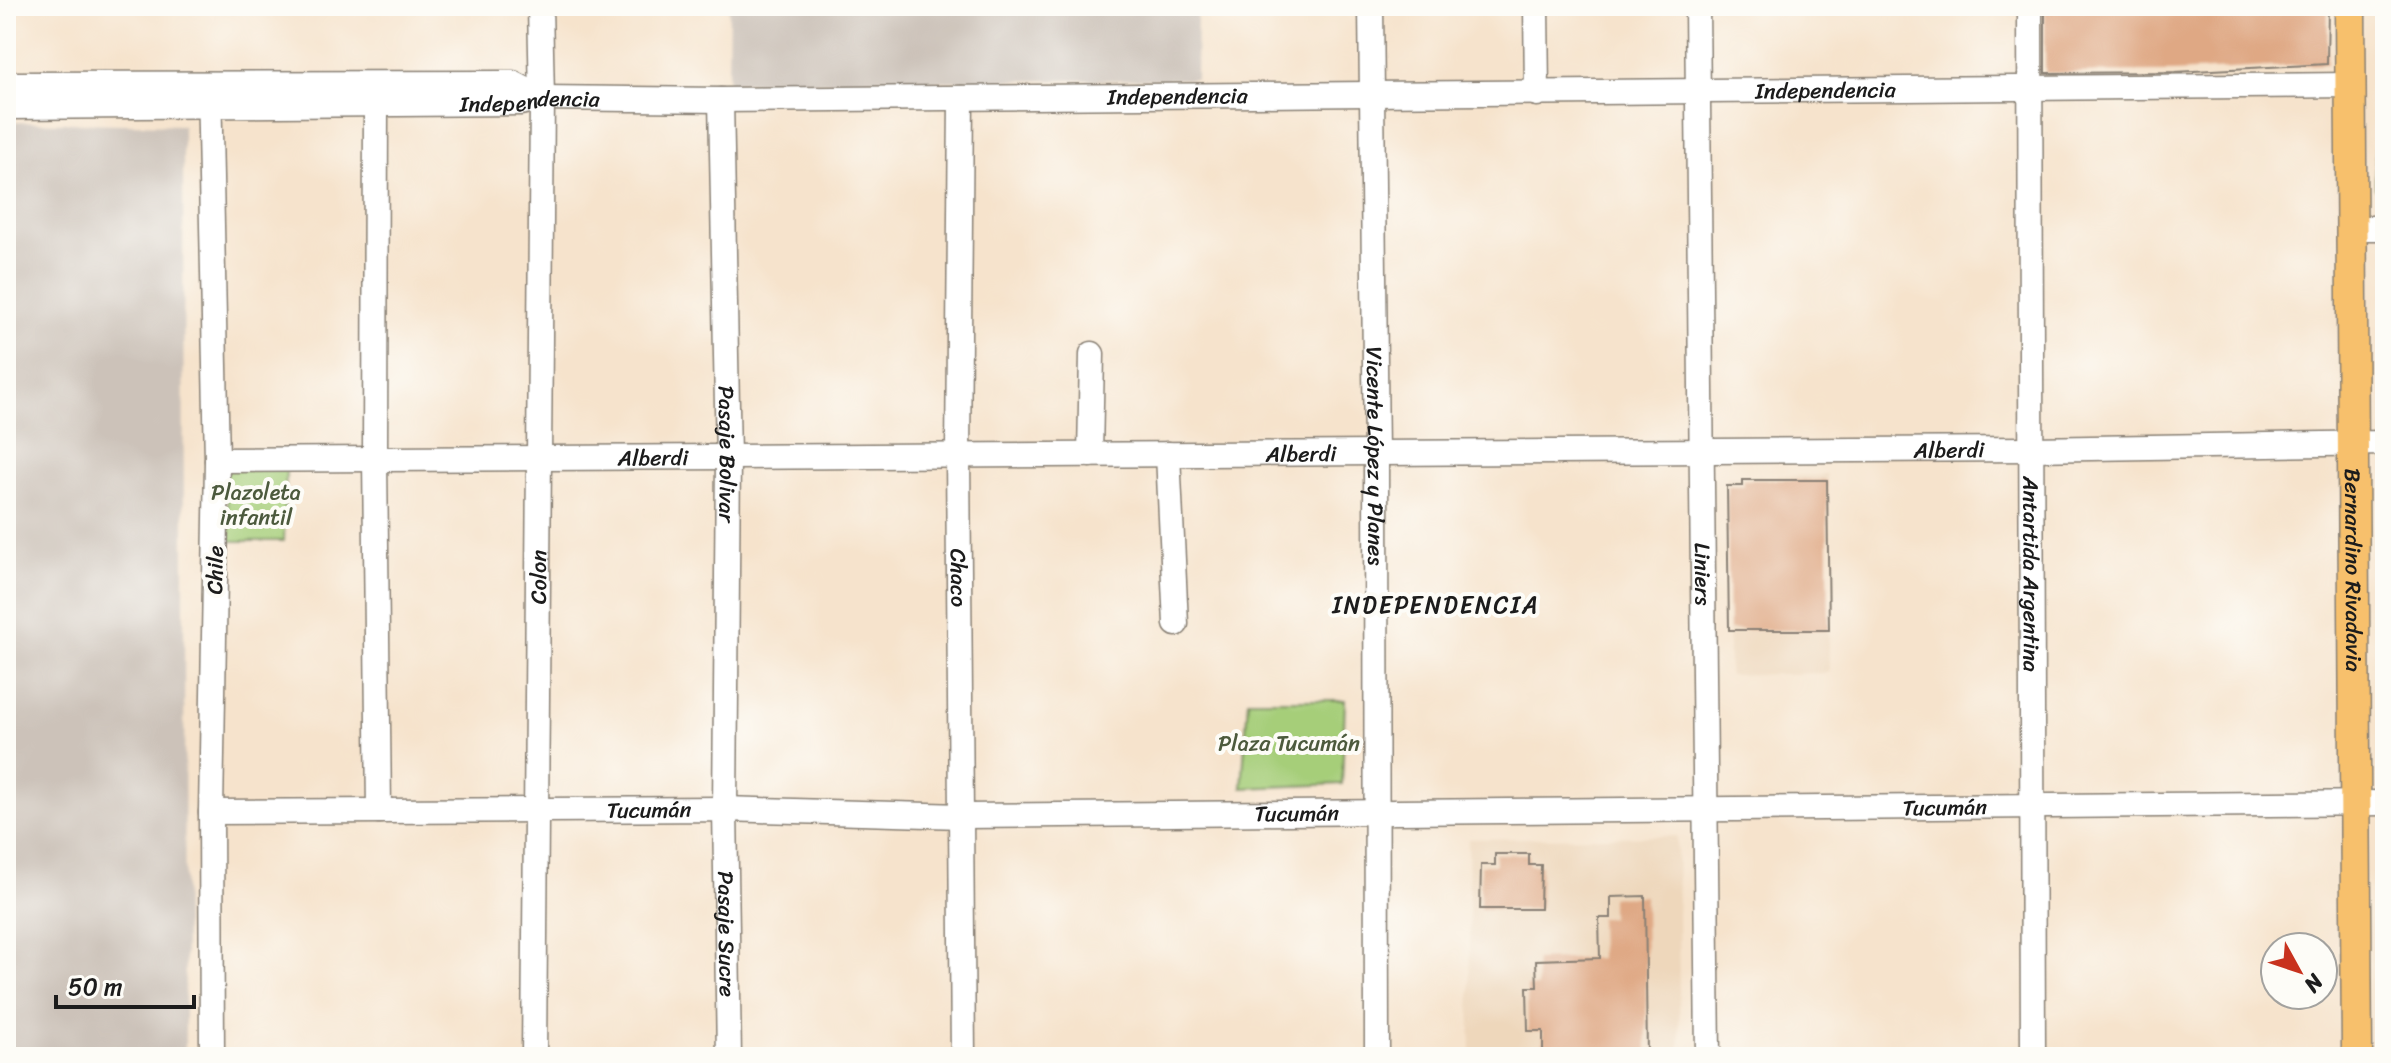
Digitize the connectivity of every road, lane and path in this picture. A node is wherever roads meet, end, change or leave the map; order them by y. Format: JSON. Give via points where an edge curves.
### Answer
{"nodes":[{"id":1,"x":540,"y":6,"type":"edge"},
{"id":2,"x":1371,"y":6,"type":"edge"},
{"id":3,"x":1536,"y":6,"type":"edge"},
{"id":4,"x":1697,"y":6,"type":"edge"},
{"id":5,"x":2030,"y":6,"type":"edge"},
{"id":6,"x":2350,"y":6,"type":"edge"},
{"id":7,"x":6,"y":84,"type":"edge"},
{"id":8,"x":2350,"y":85,"type":"junction"},
{"id":9,"x":2031,"y":89,"type":"junction"},
{"id":10,"x":1698,"y":92,"type":"junction"},
{"id":11,"x":208,"y":94,"type":"junction"},
{"id":12,"x":1537,"y":94,"type":"junction"},
{"id":13,"x":1371,"y":95,"type":"junction"},
{"id":14,"x":542,"y":98,"type":"junction"},
{"id":15,"x":961,"y":98,"type":"junction"},
{"id":16,"x":721,"y":100,"type":"junction"},
{"id":17,"x":376,"y":103,"type":"junction"},
{"id":18,"x":6,"y":107,"type":"edge"},
{"id":19,"x":2350,"y":228,"type":"junction"},
{"id":20,"x":2385,"y":228,"type":"edge"},
{"id":21,"x":1092,"y":354,"type":"dead end"},
{"id":22,"x":2352,"y":443,"type":"junction"},
{"id":23,"x":2385,"y":443,"type":"edge"},
{"id":24,"x":2032,"y":449,"type":"junction"},
{"id":25,"x":1700,"y":451,"type":"junction"},
{"id":26,"x":1376,"y":453,"type":"junction"},
{"id":27,"x":1168,"y":454,"type":"junction"},
{"id":28,"x":958,"y":455,"type":"junction"},
{"id":29,"x":1090,"y":455,"type":"junction"},
{"id":30,"x":728,"y":457,"type":"junction"},
{"id":31,"x":540,"y":458,"type":"junction"},
{"id":32,"x":375,"y":459,"type":"junction"},
{"id":33,"x":217,"y":460,"type":"junction"},
{"id":34,"x":1176,"y":624,"type":"dead end"},
{"id":35,"x":2371,"y":803,"type":"edge"},
{"id":36,"x":2033,"y":808,"type":"junction"},
{"id":37,"x":535,"y":809,"type":"junction"},
{"id":38,"x":725,"y":809,"type":"junction"},
{"id":39,"x":1707,"y":810,"type":"junction"},
{"id":40,"x":379,"y":811,"type":"junction"},
{"id":41,"x":211,"y":812,"type":"junction"},
{"id":42,"x":1376,"y":813,"type":"junction"},
{"id":43,"x":961,"y":816,"type":"junction"},
{"id":44,"x":212,"y":1057,"type":"edge"},
{"id":45,"x":534,"y":1057,"type":"edge"},
{"id":46,"x":729,"y":1057,"type":"edge"},
{"id":47,"x":963,"y":1057,"type":"edge"},
{"id":48,"x":1377,"y":1057,"type":"edge"},
{"id":49,"x":1708,"y":1057,"type":"edge"},
{"id":50,"x":2033,"y":1057,"type":"edge"},
{"id":51,"x":2357,"y":1057,"type":"edge"}],
"edges":[{"from":1,"to":14,"type":"street","name":"Colon"},
{"from":2,"to":13,"type":"street","name":"Vicente López y Planes"},
{"from":3,"to":12,"type":"street"},
{"from":4,"to":10,"type":"street","name":"Liniers"},
{"from":5,"to":9,"type":"street","name":"Antartida Argentina"},
{"from":6,"to":8,"type":"main road","name":"Bernardino Rivadavia"},
{"from":7,"to":11,"type":"street"},
{"from":8,"to":9,"type":"street","name":"Independencia"},
{"from":8,"to":19,"type":"main road","name":"Bernardino Rivadavia"},
{"from":9,"to":10,"type":"street","name":"Independencia"},
{"from":9,"to":24,"type":"street","name":"Antartida Argentina"},
{"from":10,"to":12,"type":"street","name":"Independencia"},
{"from":10,"to":25,"type":"street","name":"Liniers"},
{"from":11,"to":14,"type":"street","via":[[513,83]]},
{"from":11,"to":17,"type":"street","name":"Independencia"},
{"from":11,"to":18,"type":"street","name":"Independencia"},
{"from":11,"to":33,"type":"street","name":"Chile"},
{"from":12,"to":13,"type":"street","name":"Independencia"},
{"from":13,"to":15,"type":"street","name":"Independencia"},
{"from":13,"to":26,"type":"street","name":"Vicente López y Planes"},
{"from":14,"to":16,"type":"street","name":"Independencia"},
{"from":14,"to":17,"type":"street","name":"Independencia","via":[[520,103]]},
{"from":14,"to":31,"type":"street","name":"Colon"},
{"from":15,"to":16,"type":"street","name":"Independencia"},
{"from":15,"to":28,"type":"street","name":"Chaco"},
{"from":16,"to":30,"type":"street","name":"Pasaje Bolivar"},
{"from":17,"to":32,"type":"street"},
{"from":19,"to":20,"type":"street"},
{"from":19,"to":22,"type":"main road","name":"Bernardino Rivadavia"},
{"from":21,"to":29,"type":"street"},
{"from":22,"to":23,"type":"street","name":"Alberdi"},
{"from":22,"to":24,"type":"street","name":"Alberdi"},
{"from":22,"to":35,"type":"main road","name":"Bernardino Rivadavia"},
{"from":24,"to":25,"type":"street","name":"Alberdi"},
{"from":24,"to":36,"type":"street","name":"Antartida Argentina"},
{"from":25,"to":26,"type":"street","name":"Alberdi"},
{"from":25,"to":39,"type":"street","name":"Liniers"},
{"from":26,"to":27,"type":"street","name":"Alberdi"},
{"from":26,"to":42,"type":"street","name":"Vicente López y Planes"},
{"from":27,"to":29,"type":"street","name":"Alberdi"},
{"from":27,"to":34,"type":"street"},
{"from":28,"to":29,"type":"street","name":"Alberdi"},
{"from":28,"to":30,"type":"street","name":"Alberdi"},
{"from":28,"to":43,"type":"street","name":"Chaco"},
{"from":30,"to":31,"type":"street","name":"Alberdi"},
{"from":30,"to":38,"type":"street","name":"Pasaje Bolivar"},
{"from":31,"to":32,"type":"street","name":"Alberdi"},
{"from":31,"to":37,"type":"street","name":"Colon"},
{"from":32,"to":33,"type":"street","name":"Alberdi"},
{"from":32,"to":40,"type":"street"},
{"from":33,"to":41,"type":"street","name":"Chile"},
{"from":35,"to":36,"type":"street","name":"Tucumán"},
{"from":35,"to":51,"type":"main road","name":"Bernardino Rivadavia"},
{"from":36,"to":39,"type":"street","name":"Tucumán"},
{"from":36,"to":50,"type":"street","name":"Antartida Argentina"},
{"from":37,"to":38,"type":"street","name":"Tucumán"},
{"from":37,"to":40,"type":"street","name":"Tucumán"},
{"from":37,"to":45,"type":"street","name":"Colon"},
{"from":38,"to":43,"type":"street","name":"Tucumán"},
{"from":38,"to":46,"type":"street","name":"Pasaje Sucre"},
{"from":39,"to":42,"type":"street","name":"Tucumán"},
{"from":39,"to":49,"type":"street","name":"Liniers"},
{"from":40,"to":41,"type":"street","name":"Tucumán"},
{"from":41,"to":44,"type":"street","name":"Chile"},
{"from":42,"to":43,"type":"street","name":"Tucumán"},
{"from":42,"to":48,"type":"street","name":"Vicente López y Planes"},
{"from":43,"to":47,"type":"street","name":"Chaco"}]}
